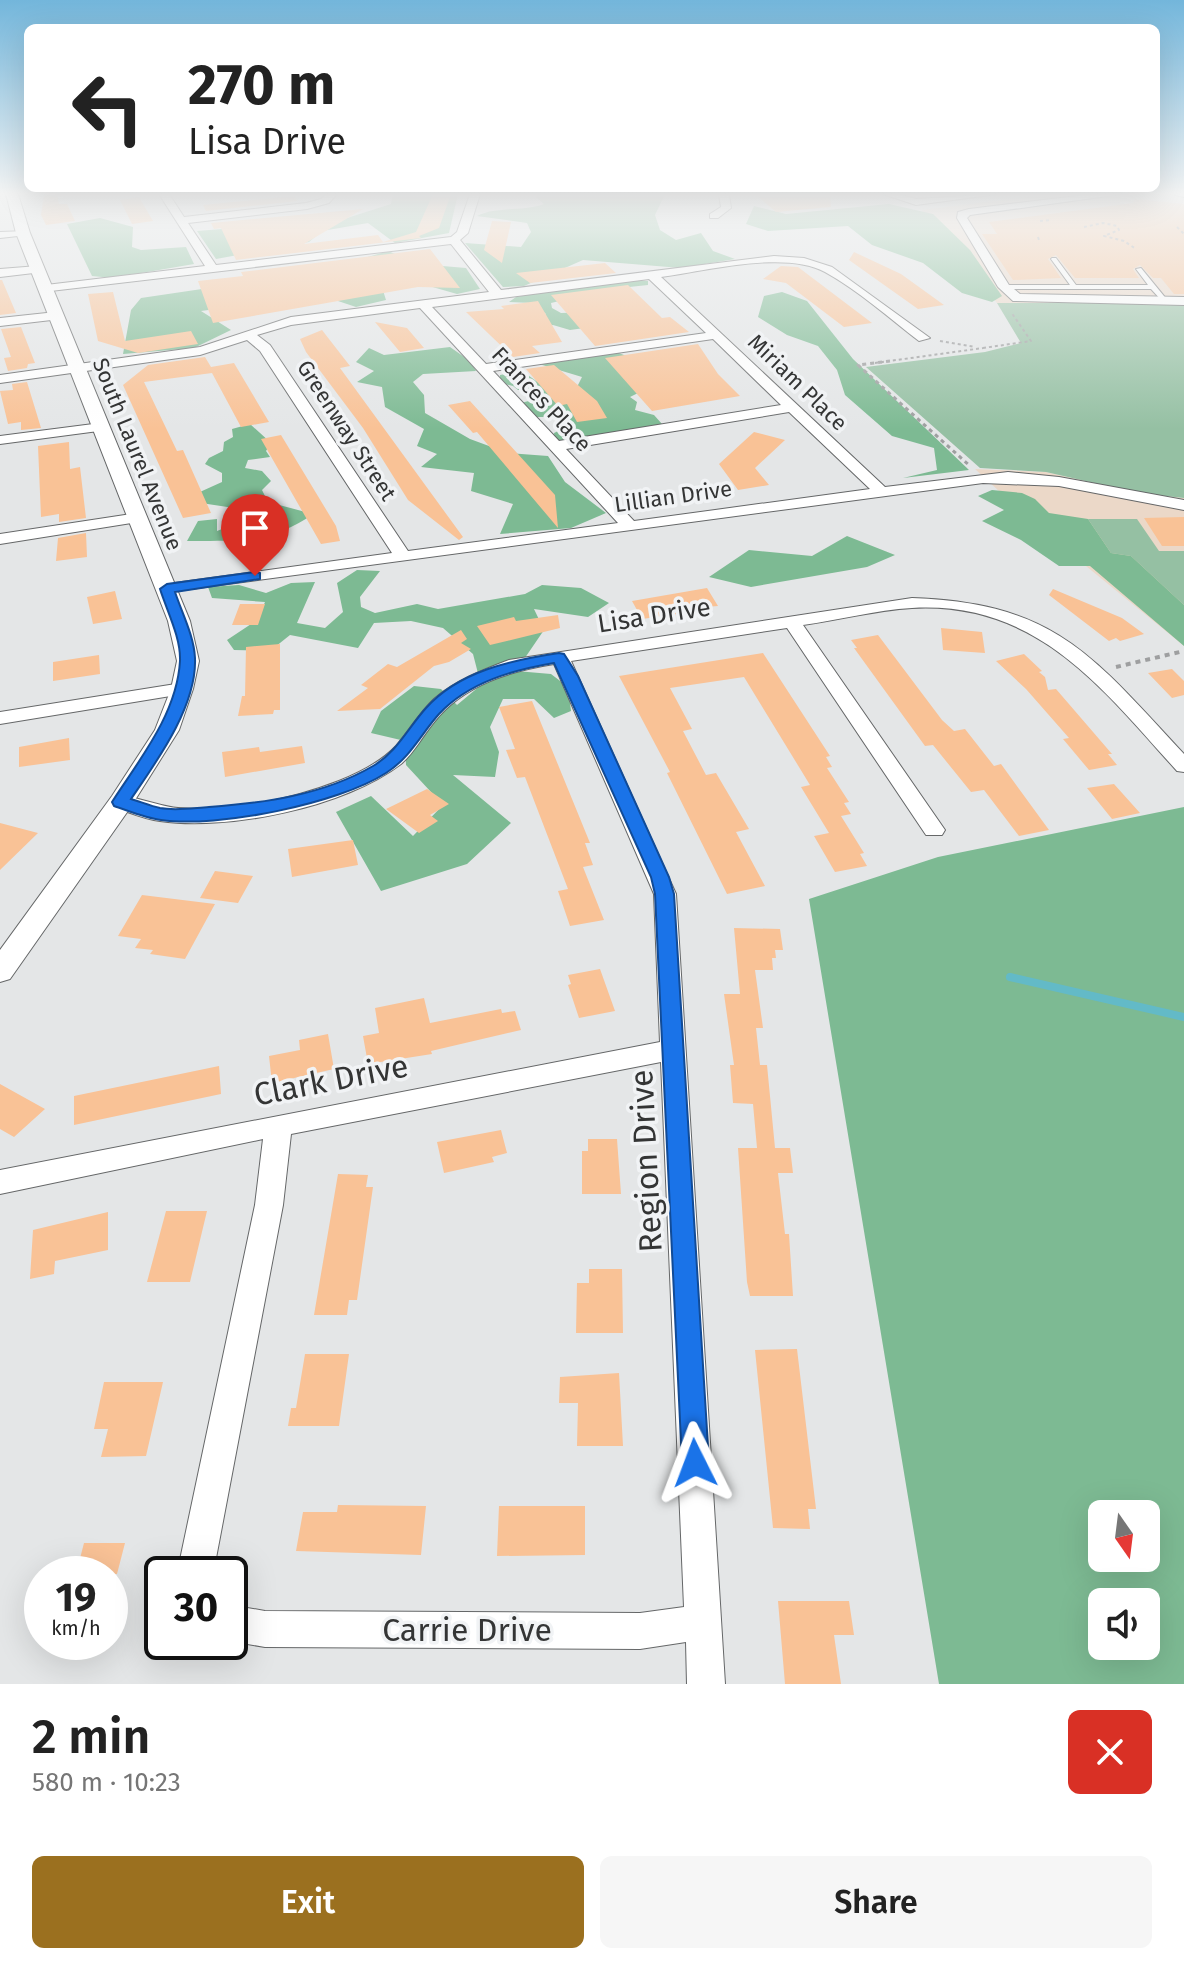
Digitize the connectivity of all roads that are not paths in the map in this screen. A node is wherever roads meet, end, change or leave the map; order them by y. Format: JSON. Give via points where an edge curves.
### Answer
{"nodes":[{"id":1,"x":0,"y":273,"type":"edge"},
{"id":2,"x":39,"y":273,"type":"edge"},
{"id":3,"x":152,"y":273,"type":"edge"},
{"id":4,"x":480,"y":273,"type":"edge"},
{"id":5,"x":663,"y":273,"type":"edge"},
{"id":6,"x":834,"y":273,"type":"edge"},
{"id":7,"x":996,"y":273,"type":"edge"},
{"id":8,"x":1064,"y":273,"type":"edge"},
{"id":9,"x":1142,"y":273,"type":"edge"},
{"id":10,"x":651,"y":274,"type":"junction"},
{"id":11,"x":42,"y":279,"type":"junction"},
{"id":12,"x":1004,"y":287,"type":"junction"},
{"id":13,"x":1074,"y":287,"type":"junction"},
{"id":14,"x":1153,"y":287,"type":"junction"},
{"id":15,"x":497,"y":294,"type":"junction"},
{"id":16,"x":1165,"y":301,"type":"junction"},
{"id":17,"x":1184,"y":301,"type":"edge"},
{"id":18,"x":423,"y":304,"type":"junction"},
{"id":19,"x":56,"y":316,"type":"junction"},
{"id":20,"x":0,"y":322,"type":"edge"},
{"id":21,"x":249,"y":335,"type":"junction"},
{"id":22,"x":716,"y":335,"type":"junction"},
{"id":23,"x":924,"y":338,"type":"road end"},
{"id":24,"x":77,"y":368,"type":"junction"},
{"id":25,"x":484,"y":368,"type":"junction"},
{"id":26,"x":0,"y":379,"type":"edge"},
{"id":27,"x":793,"y":407,"type":"junction"},
{"id":28,"x":101,"y":427,"type":"junction"},
{"id":29,"x":0,"y":440,"type":"edge"},
{"id":30,"x":556,"y":446,"type":"junction"},
{"id":31,"x":880,"y":490,"type":"junction"},
{"id":32,"x":1184,"y":505,"type":"edge"},
{"id":33,"x":138,"y":518,"type":"junction"},
{"id":34,"x":628,"y":524,"type":"junction"},
{"id":35,"x":0,"y":539,"type":"edge"},
{"id":36,"x":402,"y":555,"type":"junction"},
{"id":37,"x":167,"y":589,"type":"junction"},
{"id":38,"x":791,"y":621,"type":"junction"},
{"id":39,"x":559,"y":657,"type":"junction"},
{"id":40,"x":182,"y":689,"type":"junction"},
{"id":41,"x":0,"y":718,"type":"edge"},
{"id":42,"x":1184,"y":766,"type":"edge"},
{"id":43,"x":121,"y":802,"type":"junction"},
{"id":44,"x":934,"y":830,"type":"dead end"},
{"id":45,"x":0,"y":971,"type":"edge"},
{"id":46,"x":675,"y":1049,"type":"junction"},
{"id":47,"x":278,"y":1125,"type":"junction"},
{"id":48,"x":0,"y":1182,"type":"edge"},
{"id":49,"x":199,"y":1556,"type":"edge"},
{"id":50,"x":703,"y":1622,"type":"junction"},
{"id":51,"x":248,"y":1626,"type":"edge"},
{"id":52,"x":706,"y":1684,"type":"edge"}],
"edges":[{"from":1,"to":11,"type":"street"},
{"from":2,"to":11,"type":"street","name":"South Laurel Avenue"},
{"from":3,"to":11,"type":"street"},
{"from":4,"to":15,"type":"street"},
{"from":5,"to":10,"type":"street"},
{"from":6,"to":23,"type":"street"},
{"from":7,"to":12,"type":"street"},
{"from":8,"to":13,"type":"lane"},
{"from":9,"to":14,"type":"lane"},
{"from":10,"to":15,"type":"street"},
{"from":10,"to":22,"type":"street","name":"Miriam Place"},
{"from":11,"to":19,"type":"street","name":"South Laurel Avenue"},
{"from":12,"to":13,"type":"lane"},
{"from":12,"to":16,"type":"street","via":[[1010,295],[1028,300]]},
{"from":13,"to":14,"type":"lane"},
{"from":14,"to":16,"type":"lane"},
{"from":15,"to":18,"type":"street"},
{"from":16,"to":17,"type":"street"},
{"from":18,"to":21,"type":"street","via":[[291,321]]},
{"from":18,"to":25,"type":"street","name":"Frances Place"},
{"from":19,"to":20,"type":"street"},
{"from":19,"to":24,"type":"street","name":"South Laurel Avenue"},
{"from":21,"to":24,"type":"street","via":[[200,351]]},
{"from":21,"to":36,"type":"street","name":"Greenway Street","via":[[273,359]]},
{"from":22,"to":25,"type":"street"},
{"from":22,"to":27,"type":"street","name":"Miriam Place"},
{"from":24,"to":26,"type":"street"},
{"from":24,"to":28,"type":"street","name":"South Laurel Avenue"},
{"from":25,"to":30,"type":"street","name":"Frances Place"},
{"from":27,"to":30,"type":"street"},
{"from":27,"to":31,"type":"street","name":"Miriam Place"},
{"from":28,"to":29,"type":"street"},
{"from":28,"to":33,"type":"street","name":"South Laurel Avenue"},
{"from":30,"to":34,"type":"street","name":"Frances Place"},
{"from":31,"to":32,"type":"street","name":"Lillian Drive","via":[[1017,476]]},
{"from":31,"to":34,"type":"street","name":"Lillian Drive"},
{"from":33,"to":35,"type":"street"},
{"from":33,"to":37,"type":"street","name":"South Laurel Avenue"},
{"from":34,"to":36,"type":"street","name":"Lillian Drive"},
{"from":36,"to":37,"type":"street","name":"Lillian Drive"},
{"from":37,"to":40,"type":"street","name":"South Laurel Avenue","via":[[186,646]]},
{"from":38,"to":39,"type":"street","name":"Lisa Drive"},
{"from":38,"to":42,"type":"street","name":"Lisa Drive","via":[[904,603],[971,606],[1037,626],[1061,640]]},
{"from":38,"to":44,"type":"street"},
{"from":39,"to":43,"type":"street","name":"Lisa Drive","via":[[516,664],[464,686],[432,712],[394,759],[334,791],[279,805],[202,814],[160,814]]},
{"from":39,"to":46,"type":"street","name":"Region Drive","via":[[660,877]]},
{"from":40,"to":41,"type":"street"},
{"from":40,"to":43,"type":"street","name":"South Laurel Avenue","via":[[160,742]]},
{"from":43,"to":45,"type":"street","name":"South Laurel Avenue"},
{"from":46,"to":47,"type":"street","name":"Clark Drive"},
{"from":46,"to":50,"type":"street","name":"Region Drive"},
{"from":47,"to":48,"type":"street","name":"Clark Drive"},
{"from":47,"to":49,"type":"street","via":[[269,1205]]},
{"from":50,"to":51,"type":"street","name":"Carrie Drive","via":[[640,1631]]},
{"from":50,"to":52,"type":"street","name":"Region Drive"}]}
